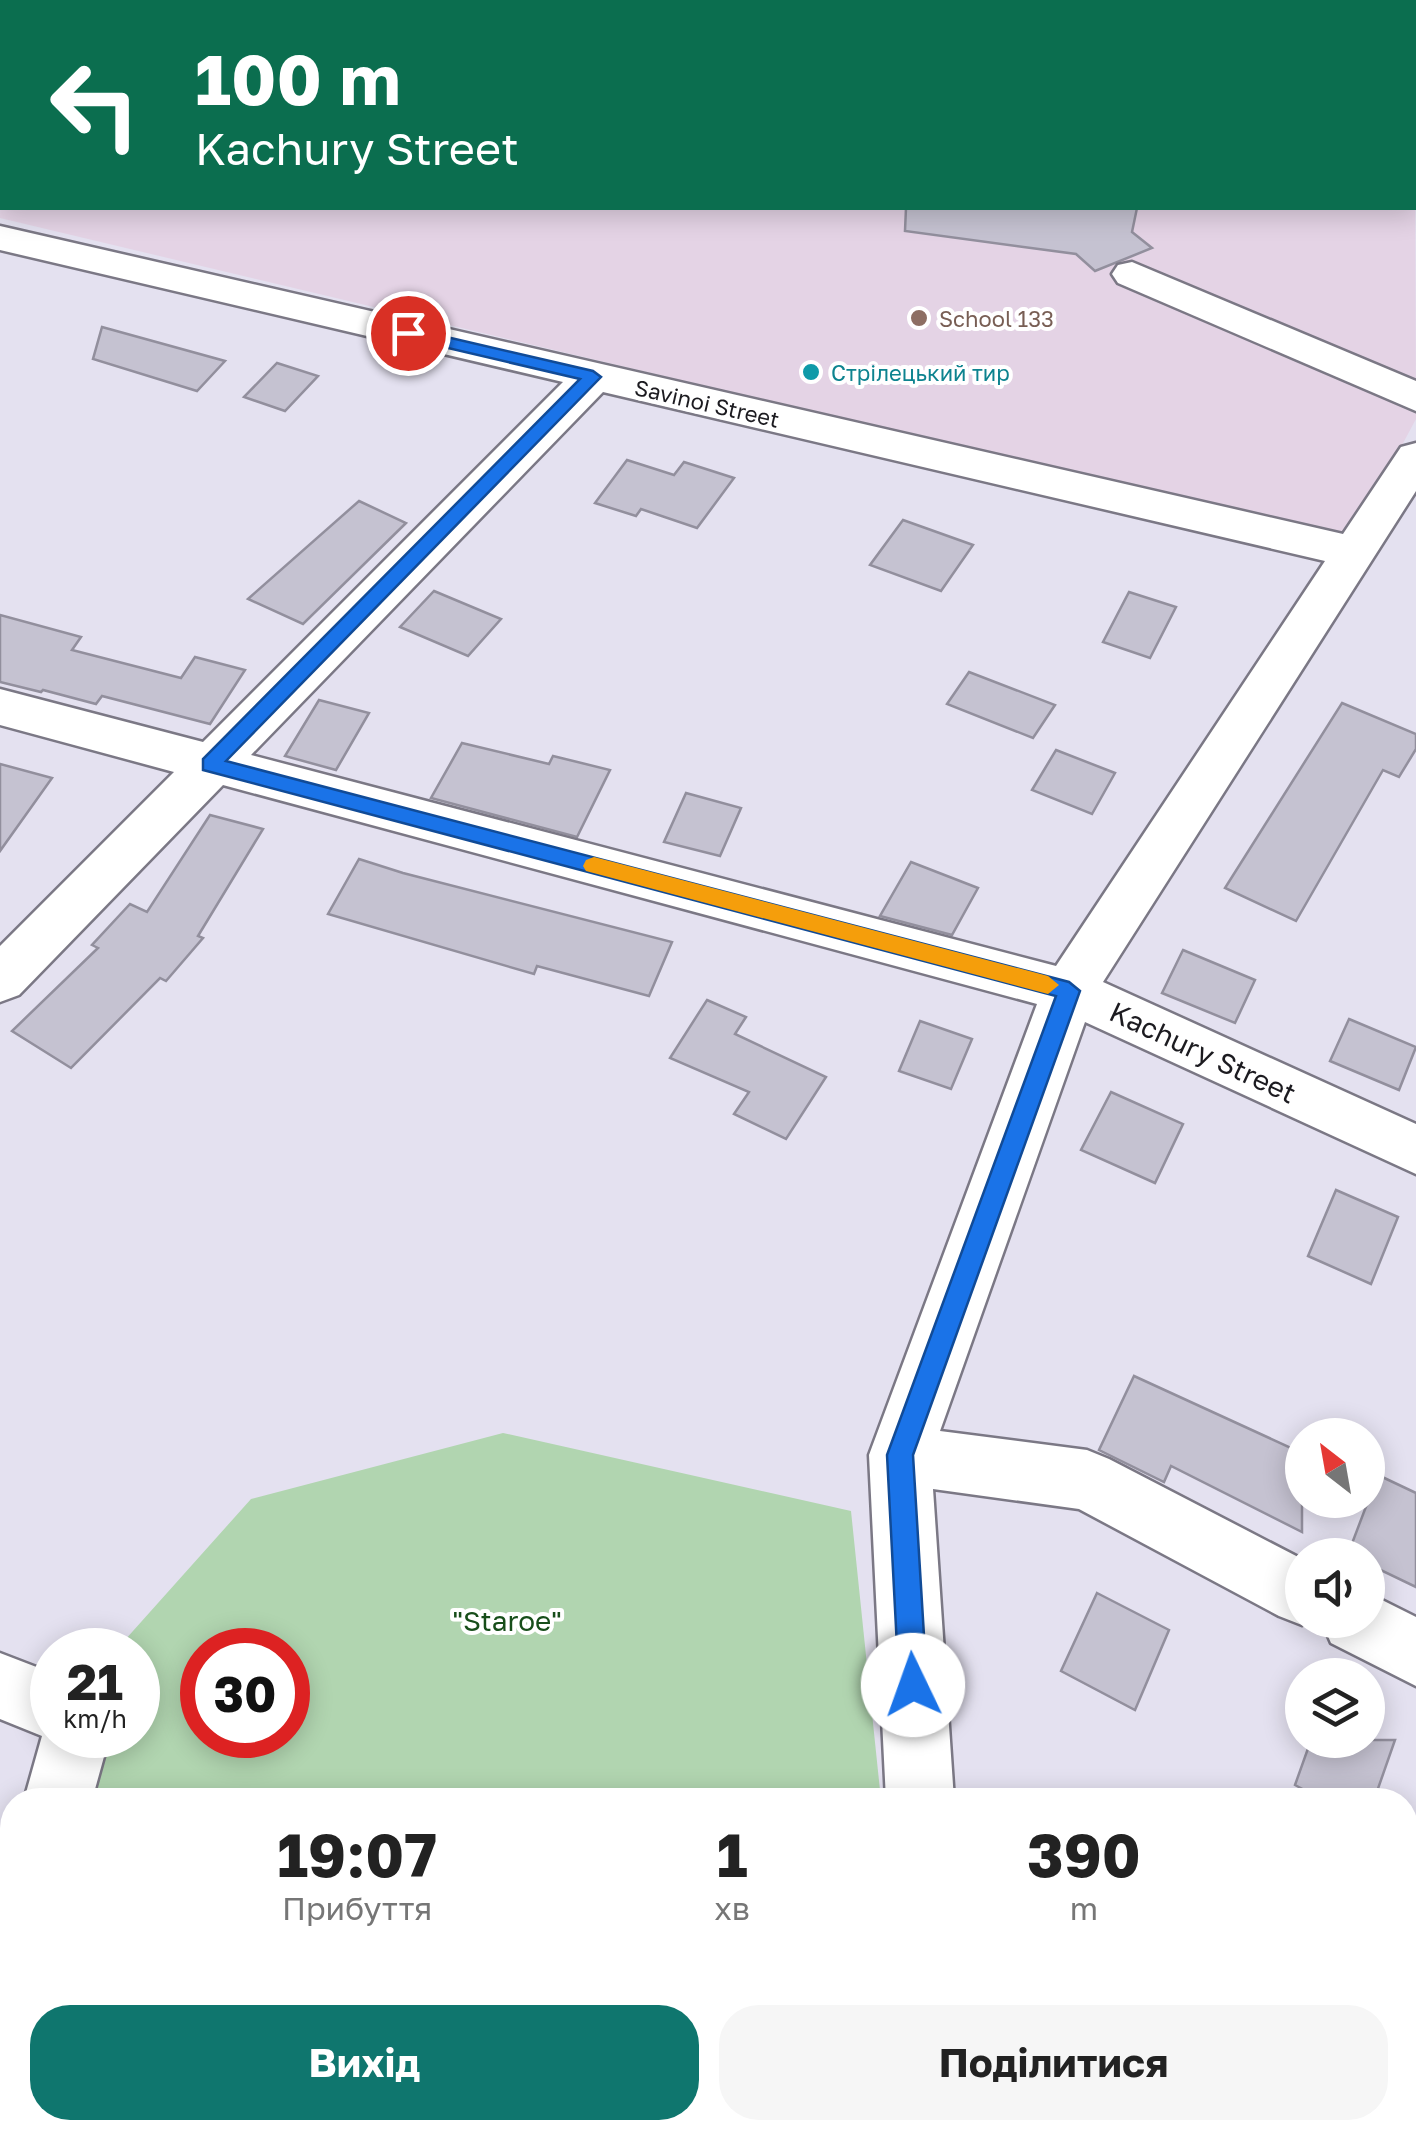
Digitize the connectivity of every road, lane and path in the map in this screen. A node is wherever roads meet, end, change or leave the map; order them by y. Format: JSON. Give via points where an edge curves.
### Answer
{"nodes":[{"id":1,"x":0,"y":238,"type":"edge"},
{"id":2,"x":1132,"y":274,"type":"dead end"},
{"id":3,"x":593,"y":377,"type":"junction"},
{"id":4,"x":1416,"y":398,"type":"edge"},
{"id":5,"x":1416,"y":457,"type":"edge"},
{"id":6,"x":1356,"y":553,"type":"junction"},
{"id":7,"x":0,"y":706,"type":"edge"},
{"id":8,"x":210,"y":765,"type":"junction"},
{"id":9,"x":0,"y":980,"type":"edge"},
{"id":10,"x":1069,"y":991,"type":"junction"},
{"id":11,"x":1416,"y":1150,"type":"edge"},
{"id":12,"x":900,"y":1455,"type":"junction"},
{"id":13,"x":1285,"y":1584,"type":"edge"},
{"id":14,"x":1385,"y":1636,"type":"edge"},
{"id":15,"x":1416,"y":1652,"type":"edge"},
{"id":16,"x":0,"y":1686,"type":"edge"},
{"id":17,"x":30,"y":1698,"type":"edge"},
{"id":18,"x":70,"y":1758,"type":"edge"},
{"id":19,"x":61,"y":1788,"type":"edge"},
{"id":20,"x":919,"y":1788,"type":"edge"}],
"edges":[{"from":1,"to":3,"type":"street","name":"Savinoi Street"},
{"from":2,"to":4,"type":"street"},
{"from":3,"to":6,"type":"street","name":"Savinoi Street"},
{"from":3,"to":8,"type":"street"},
{"from":5,"to":6,"type":"street"},
{"from":6,"to":10,"type":"street"},
{"from":7,"to":8,"type":"street","name":"Kachury Street"},
{"from":8,"to":9,"type":"street"},
{"from":8,"to":10,"type":"street","name":"Kachury Street"},
{"from":10,"to":11,"type":"street","name":"Kachury Street"},
{"from":10,"to":12,"type":"street"},
{"from":12,"to":13,"type":"street","via":[[1088,1480]]},
{"from":12,"to":20,"type":"street"},
{"from":14,"to":15,"type":"street"},
{"from":16,"to":17,"type":"street"},
{"from":18,"to":19,"type":"street"}]}
